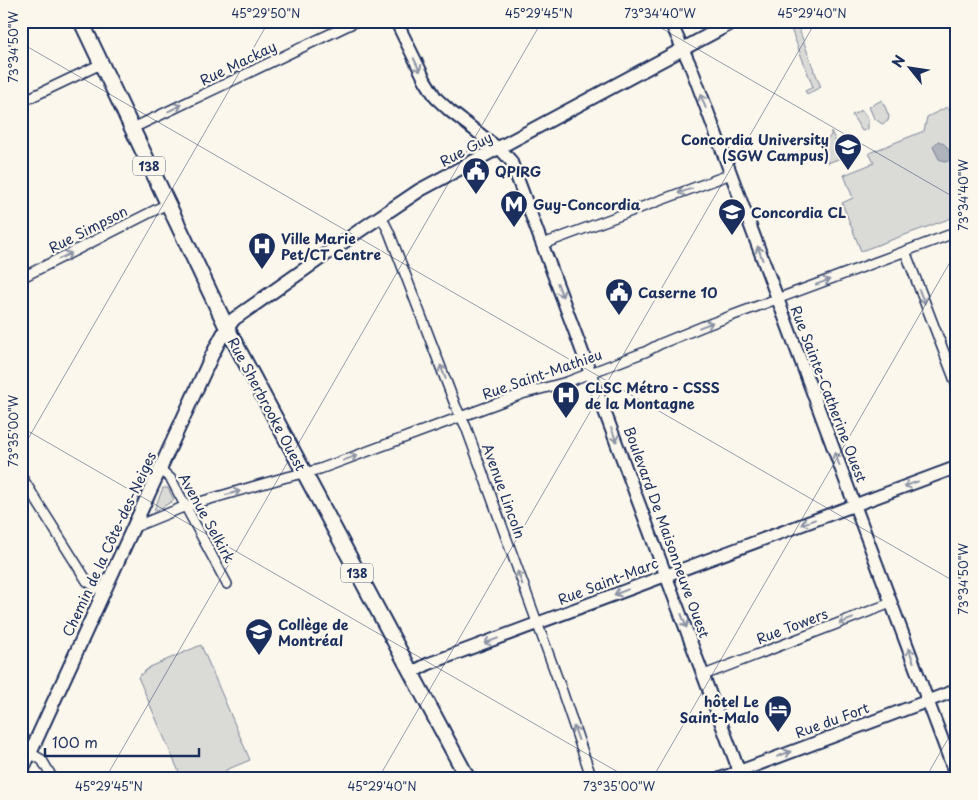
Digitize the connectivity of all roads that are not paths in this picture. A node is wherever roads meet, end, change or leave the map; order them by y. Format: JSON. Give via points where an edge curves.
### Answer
{"nodes":[{"id":1,"x":81,"y":21,"type":"edge"},
{"id":2,"x":357,"y":21,"type":"edge"},
{"id":3,"x":396,"y":21,"type":"edge"},
{"id":4,"x":670,"y":21,"type":"edge"},
{"id":5,"x":735,"y":21,"type":"edge"},
{"id":6,"x":683,"y":49,"type":"junction"},
{"id":7,"x":101,"y":64,"type":"junction"},
{"id":8,"x":21,"y":102,"type":"edge"},
{"id":9,"x":131,"y":129,"type":"junction"},
{"id":10,"x":499,"y":148,"type":"junction"},
{"id":11,"x":731,"y":174,"type":"junction"},
{"id":12,"x":167,"y":204,"type":"junction"},
{"id":13,"x":381,"y":216,"type":"junction"},
{"id":14,"x":957,"y":232,"type":"edge"},
{"id":15,"x":543,"y":244,"type":"junction"},
{"id":16,"x":904,"y":251,"type":"junction"},
{"id":17,"x":21,"y":278,"type":"edge"},
{"id":18,"x":777,"y":299,"type":"junction"},
{"id":19,"x":227,"y":328,"type":"junction"},
{"id":20,"x":591,"y":373,"type":"junction"},
{"id":21,"x":957,"y":386,"type":"edge"},
{"id":22,"x":461,"y":418,"type":"junction"},
{"id":23,"x":957,"y":467,"type":"edge"},
{"id":24,"x":160,"y":468,"type":"junction"},
{"id":25,"x":303,"y":473,"type":"junction"},
{"id":26,"x":21,"y":476,"type":"edge"},
{"id":27,"x":854,"y":505,"type":"junction"},
{"id":28,"x":186,"y":506,"type":"junction"},
{"id":29,"x":132,"y":528,"type":"junction"},
{"id":30,"x":666,"y":575,"type":"junction"},
{"id":31,"x":227,"y":584,"type":"dead end"},
{"id":32,"x":103,"y":592,"type":"junction"},
{"id":33,"x":891,"y":603,"type":"junction"},
{"id":34,"x":537,"y":624,"type":"junction"},
{"id":35,"x":411,"y":673,"type":"junction"},
{"id":36,"x":704,"y":674,"type":"junction"},
{"id":37,"x":957,"y":690,"type":"edge"},
{"id":38,"x":928,"y":701,"type":"junction"},
{"id":39,"x":30,"y":754,"type":"junction"},
{"id":40,"x":21,"y":773,"type":"edge"},
{"id":41,"x":740,"y":775,"type":"edge"},
{"id":42,"x":53,"y":779,"type":"edge"},
{"id":43,"x":468,"y":779,"type":"edge"},
{"id":44,"x":592,"y":779,"type":"edge"},
{"id":45,"x":719,"y":779,"type":"edge"},
{"id":46,"x":957,"y":779,"type":"edge"}],
"edges":[{"from":1,"to":7,"type":"main road","name":"Rue Sherbrooke Ouest","number":"138"},
{"from":9,"to":2,"type":"street","name":"Rue Mackay","one_way":true},
{"from":3,"to":10,"type":"street","name":"Boulevard De Maisonneuve Ouest","one_way":true,"via":[[436,98]]},
{"from":4,"to":6,"type":"street","name":"Rue Sainte-Catherine Ouest"},
{"from":5,"to":6,"type":"main road","name":"Rue Guy"},
{"from":6,"to":10,"type":"main road","name":"Rue Guy"},
{"from":11,"to":6,"type":"street","name":"Rue Sainte-Catherine Ouest","one_way":true},
{"from":7,"to":8,"type":"street"},
{"from":7,"to":9,"type":"main road","name":"Rue Sherbrooke Ouest","number":"138"},
{"from":9,"to":12,"type":"main road","name":"Rue Sherbrooke Ouest","number":"138"},
{"from":10,"to":13,"type":"main road","name":"Rue Guy"},
{"from":10,"to":15,"type":"street","name":"Boulevard De Maisonneuve Ouest","via":[[511,161]]},
{"from":11,"to":15,"type":"street","one_way":true},
{"from":18,"to":11,"type":"street","name":"Rue Sainte-Catherine Ouest","one_way":true},
{"from":17,"to":12,"type":"street","name":"Rue Simpson","one_way":true},
{"from":12,"to":19,"type":"main road","name":"Rue Sherbrooke Ouest","number":"138"},
{"from":13,"to":19,"type":"main road","name":"Rue Guy","via":[[241,314]]},
{"from":22,"to":13,"type":"street","name":"Avenue Lincoln","one_way":true},
{"from":14,"to":16,"type":"street","name":"Rue Saint-Mathieu"},
{"from":15,"to":20,"type":"street","name":"Boulevard De Maisonneuve Ouest","one_way":true},
{"from":18,"to":16,"type":"street","name":"Rue Saint-Mathieu","one_way":true},
{"from":16,"to":21,"type":"street","one_way":true},
{"from":20,"to":18,"type":"street","name":"Rue Saint-Mathieu","one_way":true},
{"from":27,"to":18,"type":"street","name":"Rue Sainte-Catherine Ouest","one_way":true},
{"from":19,"to":24,"type":"main road","name":"Chemin de la Côte-des-Neiges"},
{"from":19,"to":25,"type":"main road","name":"Rue Sherbrooke Ouest","number":"138"},
{"from":20,"to":22,"type":"street","name":"Rue Saint-Mathieu","via":[[522,394]]},
{"from":20,"to":30,"type":"street","name":"Boulevard De Maisonneuve Ouest","one_way":true},
{"from":25,"to":22,"type":"street","name":"Rue Saint-Mathieu","one_way":true},
{"from":34,"to":22,"type":"street","name":"Avenue Lincoln","one_way":true},
{"from":23,"to":27,"type":"street","name":"Rue Saint-Marc","one_way":true},
{"from":24,"to":28,"type":"street","name":"Avenue Selkirk","via":[[171,479]]},
{"from":24,"to":29,"type":"main road","name":"Chemin de la Côte-des-Neiges"},
{"from":28,"to":25,"type":"street","name":"Rue Saint-Mathieu","one_way":true},
{"from":25,"to":35,"type":"main road","name":"Rue Sherbrooke Ouest","number":"138"},
{"from":26,"to":32,"type":"street","via":[[87,581]]},
{"from":27,"to":30,"type":"street","name":"Rue Saint-Marc","one_way":true},
{"from":27,"to":33,"type":"street","name":"Rue Sainte-Catherine Ouest"},
{"from":28,"to":29,"type":"street","name":"Rue Saint-Mathieu"},
{"from":28,"to":31,"type":"street","name":"Avenue Selkirk"},
{"from":29,"to":32,"type":"main road","name":"Chemin de la Côte-des-Neiges"},
{"from":30,"to":34,"type":"street","name":"Rue Saint-Marc","one_way":true},
{"from":30,"to":36,"type":"street","name":"Boulevard De Maisonneuve Ouest","one_way":true},
{"from":32,"to":39,"type":"main road","name":"Chemin de la Côte-des-Neiges"},
{"from":33,"to":36,"type":"street","name":"Rue Towers","one_way":true},
{"from":38,"to":33,"type":"street","name":"Rue Sainte-Catherine Ouest","one_way":true},
{"from":34,"to":35,"type":"street","name":"Rue Saint-Marc","one_way":true},
{"from":44,"to":34,"type":"street","name":"Avenue Lincoln","one_way":true},
{"from":35,"to":43,"type":"main road","name":"Rue Sherbrooke Ouest","number":"138"},
{"from":36,"to":41,"type":"street","name":"Boulevard De Maisonneuve Ouest"},
{"from":37,"to":38,"type":"street","name":"Rue du Fort"},
{"from":41,"to":38,"type":"street","name":"Rue du Fort","one_way":true},
{"from":38,"to":46,"type":"street","name":"Rue Sainte-Catherine Ouest"},
{"from":39,"to":40,"type":"main road","name":"Chemin de la Côte-des-Neiges"},
{"from":39,"to":42,"type":"street","via":[[42,760]]},
{"from":41,"to":45,"type":"street","name":"Rue du Fort"}]}
